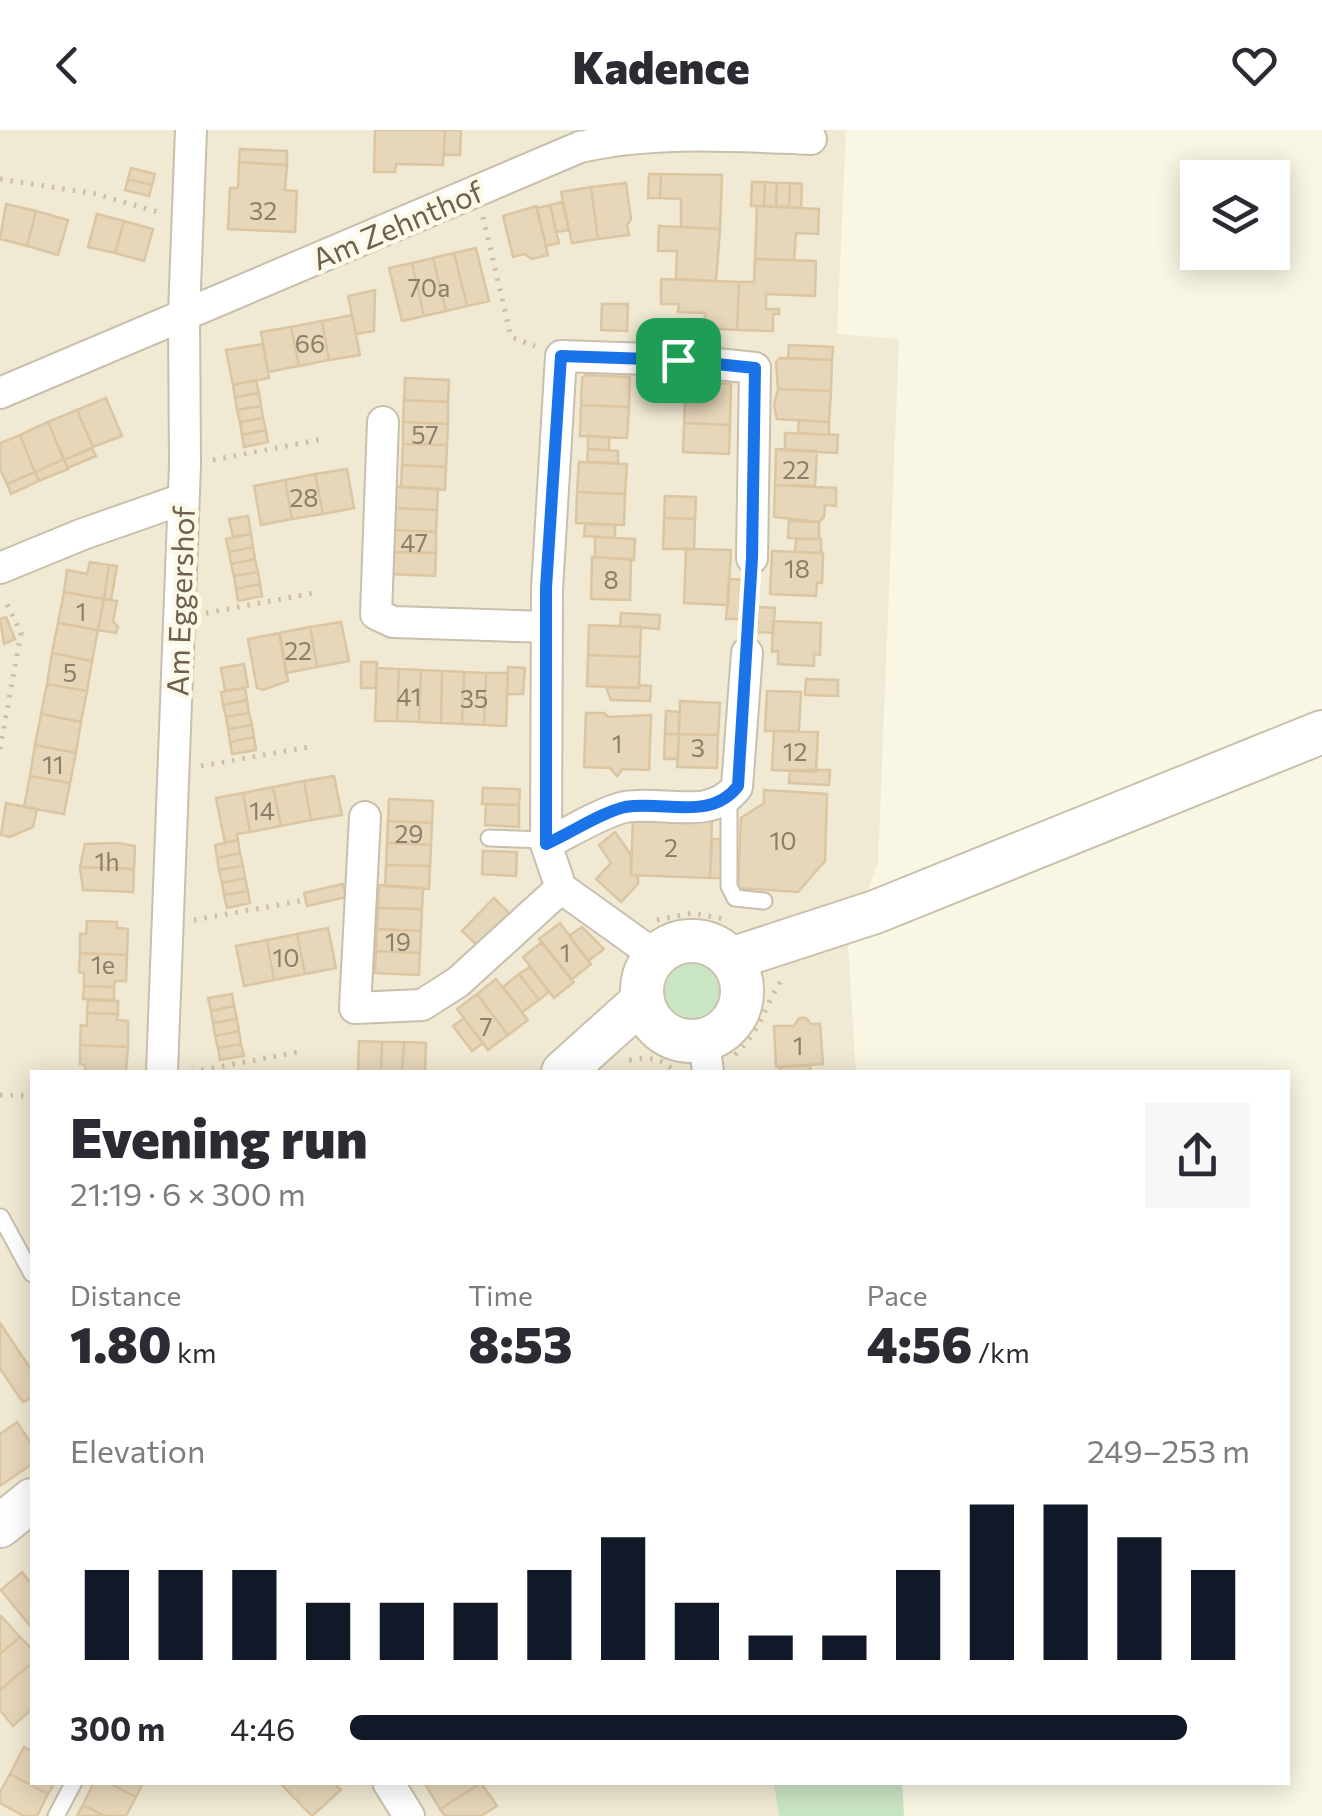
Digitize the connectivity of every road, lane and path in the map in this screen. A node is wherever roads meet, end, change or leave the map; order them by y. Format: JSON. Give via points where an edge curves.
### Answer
{"nodes":[{"id":1,"x":191,"y":130,"type":"edge"},
{"id":2,"x":811,"y":139,"type":"dead end"},
{"id":3,"x":0,"y":179,"type":"edge"},
{"id":4,"x":477,"y":191,"type":"junction"},
{"id":5,"x":188,"y":221,"type":"junction"},
{"id":6,"x":184,"y":314,"type":"junction"},
{"id":7,"x":561,"y":356,"type":"junction"},
{"id":8,"x":0,"y":393,"type":"edge"},
{"id":9,"x":384,"y":422,"type":"dead end"},
{"id":10,"x":322,"y":438,"type":"dead end"},
{"id":11,"x":185,"y":465,"type":"junction"},
{"id":12,"x":183,"y":500,"type":"junction"},
{"id":13,"x":752,"y":558,"type":"joint"},
{"id":14,"x":0,"y":568,"type":"edge"},
{"id":15,"x":0,"y":590,"type":"edge"},
{"id":16,"x":314,"y":592,"type":"dead end"},
{"id":17,"x":178,"y":618,"type":"junction"},
{"id":18,"x":547,"y":628,"type":"junction"},
{"id":19,"x":748,"y":652,"type":"joint"},
{"id":20,"x":1322,"y":732,"type":"edge"},
{"id":21,"x":309,"y":747,"type":"dead end"},
{"id":22,"x":0,"y":749,"type":"edge"},
{"id":23,"x":173,"y":771,"type":"junction"},
{"id":24,"x":729,"y":798,"type":"junction"},
{"id":25,"x":364,"y":818,"type":"dead end"},
{"id":26,"x":489,"y":838,"type":"dead end"},
{"id":27,"x":546,"y":842,"type":"junction"},
{"id":28,"x":562,"y":888,"type":"junction"},
{"id":29,"x":764,"y":900,"type":"dead end"},
{"id":30,"x":300,"y":901,"type":"dead end"},
{"id":31,"x":166,"y":925,"type":"junction"},
{"id":32,"x":656,"y":956,"type":"junction"},
{"id":33,"x":751,"y":977,"type":"junction"},
{"id":34,"x":652,"y":1016,"type":"junction"},
{"id":35,"x":298,"y":1052,"type":"dead end"},
{"id":36,"x":707,"y":1061,"type":"edge"},
{"id":37,"x":162,"y":1070,"type":"edge"},
{"id":38,"x":199,"y":1070,"type":"edge"},
{"id":39,"x":566,"y":1070,"type":"edge"},
{"id":40,"x":592,"y":1070,"type":"edge"},
{"id":41,"x":0,"y":1095,"type":"edge"},
{"id":42,"x":30,"y":1096,"type":"edge"},
{"id":43,"x":1,"y":1217,"type":"edge"},
{"id":44,"x":30,"y":1270,"type":"edge"},
{"id":45,"x":30,"y":1502,"type":"edge"},
{"id":46,"x":0,"y":1526,"type":"edge"},
{"id":47,"x":72,"y":1785,"type":"edge"},
{"id":48,"x":390,"y":1785,"type":"edge"},
{"id":49,"x":56,"y":1816,"type":"edge"},
{"id":50,"x":409,"y":1816,"type":"edge"}],
"edges":[{"from":1,"to":5,"type":"street","name":"Am Eggershof"},
{"from":2,"to":4,"type":"street","name":"Am Zehnthof","via":[[672,133],[613,138]]},
{"from":3,"to":5,"type":"path","via":[[96,194]]},
{"from":4,"to":6,"type":"street","name":"Am Zehnthof"},
{"from":4,"to":7,"type":"path","via":[[511,337]]},
{"from":5,"to":6,"type":"street","name":"Am Eggershof"},
{"from":6,"to":8,"type":"street","name":"Am Zehnthof"},
{"from":6,"to":11,"type":"street","name":"Am Eggershof"},
{"from":7,"to":13,"type":"street","via":[[755,368]]},
{"from":7,"to":18,"type":"street"},
{"from":9,"to":18,"type":"street","via":[[376,614],[393,622]]},
{"from":10,"to":11,"type":"path"},
{"from":11,"to":12,"type":"street","name":"Am Eggershof"},
{"from":12,"to":14,"type":"street"},
{"from":12,"to":17,"type":"street","name":"Am Eggershof"},
{"from":13,"to":19,"type":"path"},
{"from":15,"to":22,"type":"path","via":[[21,633]]},
{"from":16,"to":17,"type":"path"},
{"from":17,"to":23,"type":"street","name":"Am Eggershof"},
{"from":18,"to":27,"type":"street"},
{"from":19,"to":24,"type":"street","via":[[738,786]]},
{"from":20,"to":33,"type":"main road","via":[[875,912],[796,960]]},
{"from":21,"to":23,"type":"path"},
{"from":23,"to":31,"type":"street","name":"Am Eggershof"},
{"from":24,"to":27,"type":"street","via":[[703,808],[624,807]]},
{"from":24,"to":29,"type":"lane","via":[[729,886],[735,898]]},
{"from":25,"to":28,"type":"street","via":[[355,1008],[422,1004],[458,982]]},
{"from":26,"to":27,"type":"lane"},
{"from":27,"to":28,"type":"street"},
{"from":28,"to":32,"type":"street"},
{"from":30,"to":31,"type":"path"},
{"from":31,"to":37,"type":"street","name":"Am Eggershof"},
{"from":32,"to":33,"type":"main road","via":[[694,941],[721,950]]},
{"from":32,"to":34,"type":"main road","via":[[642,984]]},
{"from":33,"to":36,"type":"main road"},
{"from":33,"to":36,"type":"path","via":[[772,993],[766,1016],[731,1059]]},
{"from":34,"to":36,"type":"main road"},
{"from":34,"to":39,"type":"main road"},
{"from":34,"to":40,"type":"main road"},
{"from":35,"to":38,"type":"path"},
{"from":41,"to":42,"type":"path"},
{"from":43,"to":44,"type":"lane"},
{"from":45,"to":46,"type":"main road"},
{"from":47,"to":49,"type":"lane"},
{"from":48,"to":50,"type":"street"}]}
